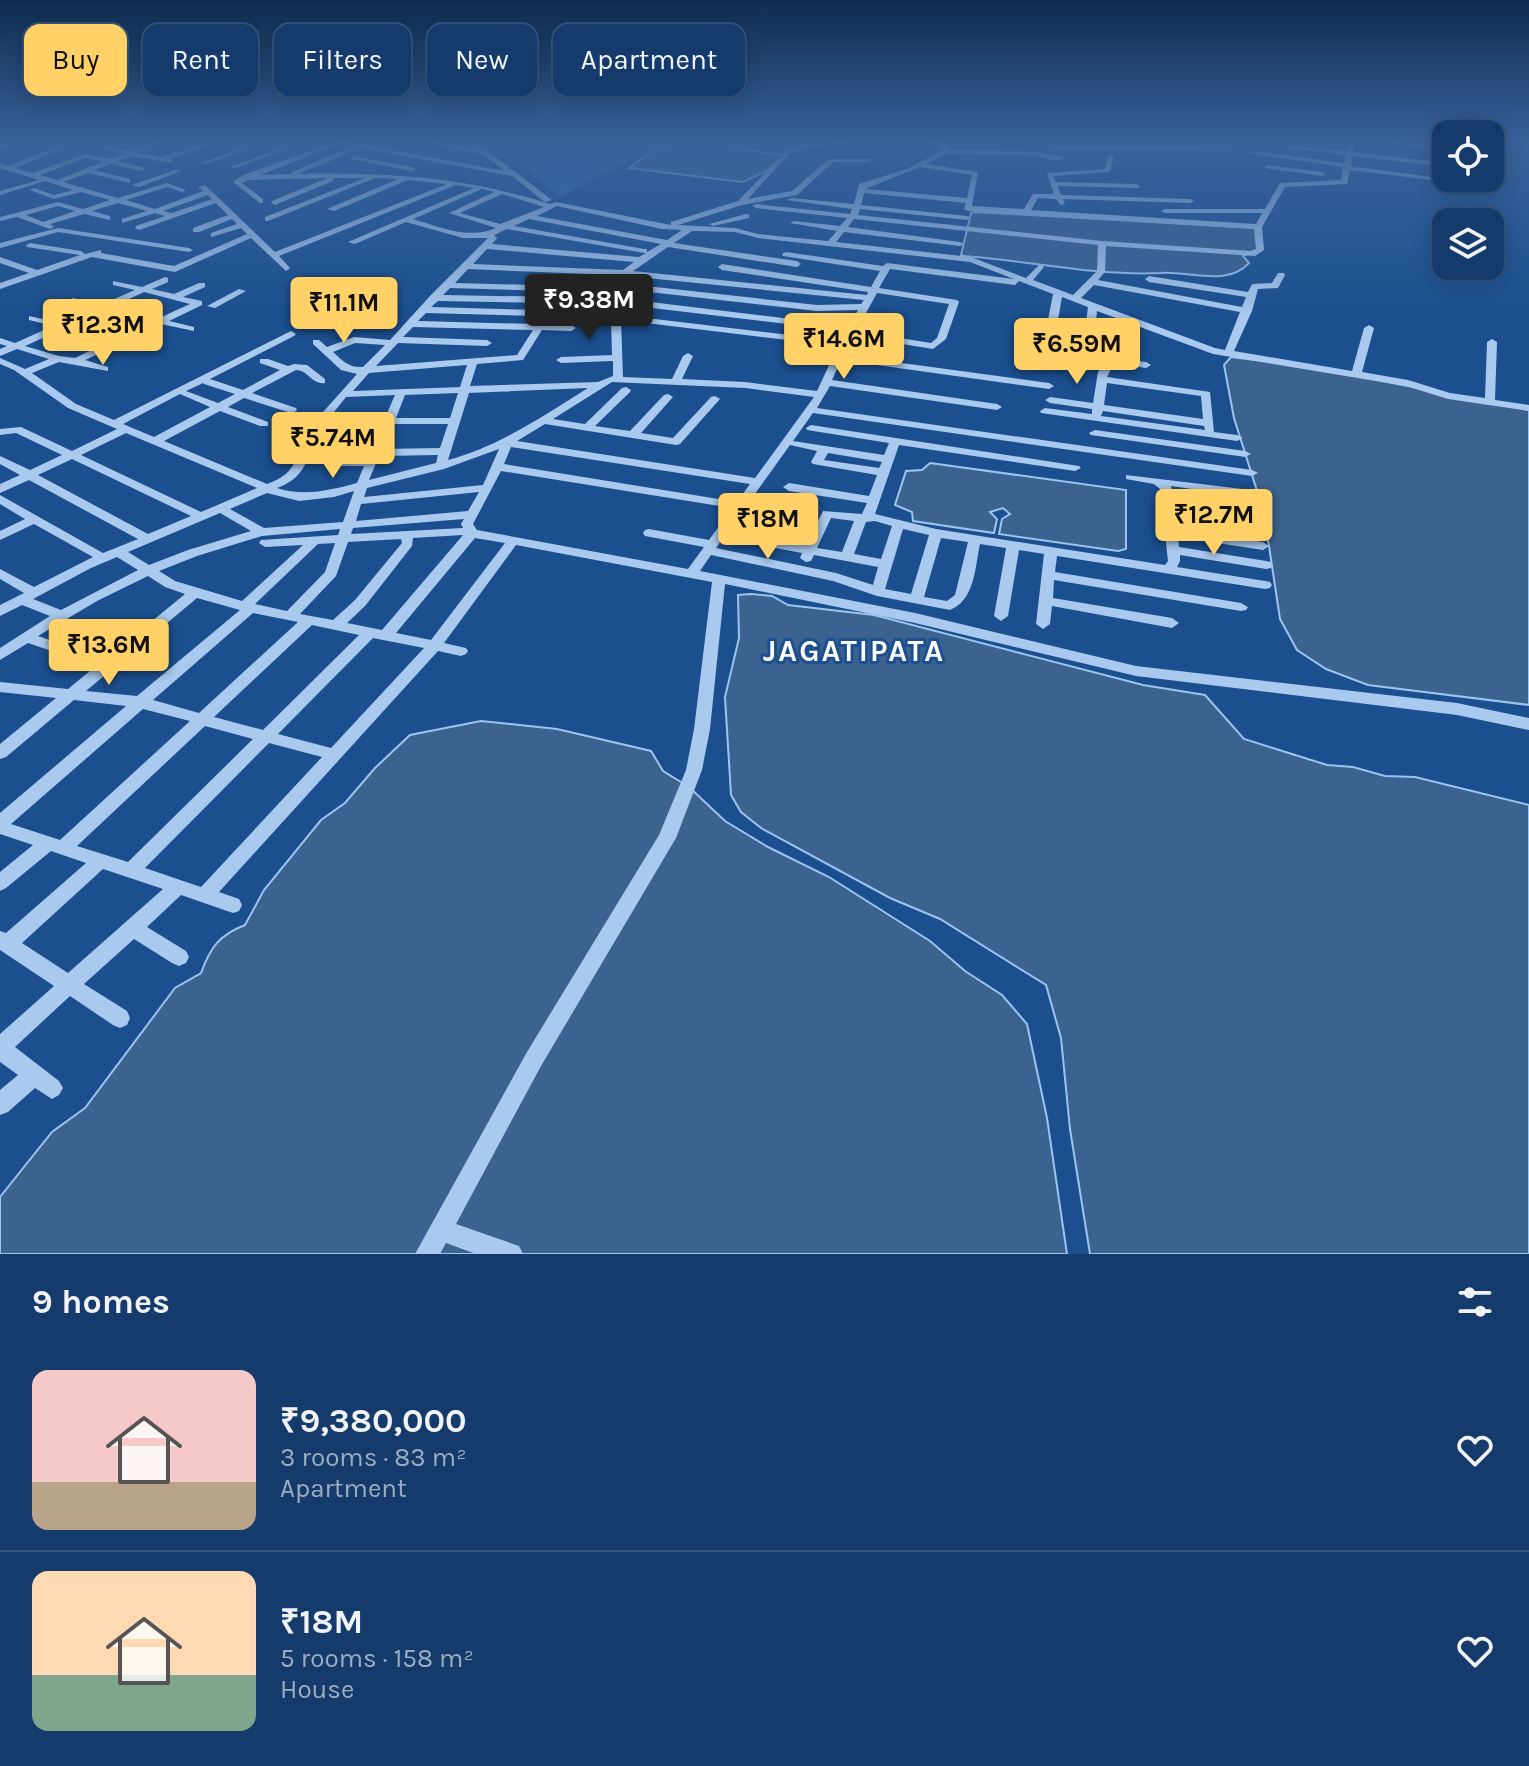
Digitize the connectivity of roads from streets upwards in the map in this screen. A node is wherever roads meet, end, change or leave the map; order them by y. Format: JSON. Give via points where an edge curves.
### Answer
{"nodes":[{"id":1,"x":216,"y":200,"type":"edge"},
{"id":2,"x":1060,"y":200,"type":"edge"},
{"id":3,"x":117,"y":201,"type":"edge"},
{"id":4,"x":126,"y":201,"type":"edge"},
{"id":5,"x":151,"y":201,"type":"edge"},
{"id":6,"x":177,"y":201,"type":"edge"},
{"id":7,"x":214,"y":201,"type":"edge"},
{"id":8,"x":281,"y":201,"type":"edge"},
{"id":9,"x":315,"y":201,"type":"edge"},
{"id":10,"x":352,"y":201,"type":"edge"},
{"id":11,"x":411,"y":201,"type":"edge"},
{"id":12,"x":449,"y":201,"type":"edge"},
{"id":13,"x":481,"y":201,"type":"edge"},
{"id":14,"x":536,"y":201,"type":"edge"},
{"id":15,"x":546,"y":201,"type":"edge"},
{"id":16,"x":743,"y":201,"type":"edge"},
{"id":17,"x":754,"y":201,"type":"edge"},
{"id":18,"x":859,"y":201,"type":"edge"},
{"id":19,"x":911,"y":201,"type":"edge"},
{"id":20,"x":911,"y":201,"type":"edge"},
{"id":21,"x":970,"y":201,"type":"edge"},
{"id":22,"x":1032,"y":201,"type":"edge"},
{"id":23,"x":1069,"y":201,"type":"edge"},
{"id":24,"x":1128,"y":201,"type":"edge"},
{"id":25,"x":1190,"y":201,"type":"dead end"},
{"id":26,"x":1273,"y":201,"type":"edge"},
{"id":27,"x":275,"y":203,"type":"dead end"},
{"id":28,"x":741,"y":203,"type":"junction"},
{"id":29,"x":138,"y":205,"type":"junction"},
{"id":30,"x":552,"y":205,"type":"junction"},
{"id":31,"x":756,"y":206,"type":"dead end"},
{"id":32,"x":969,"y":207,"type":"junction"},
{"id":33,"x":331,"y":209,"type":"dead end"},
{"id":34,"x":18,"y":210,"type":"junction"},
{"id":35,"x":86,"y":211,"type":"junction"},
{"id":36,"x":155,"y":211,"type":"junction"},
{"id":37,"x":1165,"y":211,"type":"junction"},
{"id":38,"x":1267,"y":211,"type":"junction"},
{"id":39,"x":1025,"y":214,"type":"junction"},
{"id":40,"x":172,"y":215,"type":"junction"},
{"id":41,"x":527,"y":215,"type":"junction"},
{"id":42,"x":232,"y":216,"type":"junction"},
{"id":43,"x":746,"y":216,"type":"dead end"},
{"id":44,"x":1068,"y":216,"type":"junction"},
{"id":45,"x":107,"y":218,"type":"dead end"},
{"id":46,"x":852,"y":218,"type":"junction"},
{"id":47,"x":0,"y":219,"type":"edge"},
{"id":48,"x":187,"y":219,"type":"dead end"},
{"id":49,"x":268,"y":219,"type":"dead end"},
{"id":50,"x":405,"y":219,"type":"junction"},
{"id":51,"x":125,"y":221,"type":"dead end"},
{"id":52,"x":1169,"y":221,"type":"junction"},
{"id":53,"x":794,"y":223,"type":"dead end"},
{"id":54,"x":43,"y":224,"type":"junction"},
{"id":55,"x":241,"y":225,"type":"junction"},
{"id":56,"x":502,"y":227,"type":"junction"},
{"id":57,"x":662,"y":227,"type":"junction"},
{"id":58,"x":1258,"y":227,"type":"junction"},
{"id":59,"x":139,"y":228,"type":"dead end"},
{"id":60,"x":696,"y":228,"type":"junction"},
{"id":61,"x":844,"y":229,"type":"junction"},
{"id":62,"x":58,"y":230,"type":"junction"},
{"id":63,"x":196,"y":230,"type":"dead end"},
{"id":64,"x":966,"y":230,"type":"junction"},
{"id":65,"x":214,"y":235,"type":"dead end"},
{"id":66,"x":490,"y":235,"type":"junction"},
{"id":67,"x":250,"y":236,"type":"junction"},
{"id":68,"x":130,"y":240,"type":"junction"},
{"id":69,"x":776,"y":240,"type":"dead end"},
{"id":70,"x":352,"y":242,"type":"dead end"},
{"id":71,"x":668,"y":243,"type":"junction"},
{"id":72,"x":831,"y":243,"type":"junction"},
{"id":73,"x":1102,"y":243,"type":"junction"},
{"id":74,"x":960,"y":244,"type":"junction"},
{"id":75,"x":30,"y":245,"type":"dead end"},
{"id":76,"x":0,"y":246,"type":"edge"},
{"id":77,"x":486,"y":246,"type":"junction"},
{"id":78,"x":189,"y":250,"type":"dead end"},
{"id":79,"x":652,"y":252,"type":"junction"},
{"id":80,"x":919,"y":253,"type":"junction"},
{"id":81,"x":88,"y":254,"type":"junction"},
{"id":82,"x":767,"y":255,"type":"junction"},
{"id":83,"x":273,"y":256,"type":"junction"},
{"id":84,"x":953,"y":258,"type":"junction"},
{"id":85,"x":0,"y":260,"type":"edge"},
{"id":86,"x":641,"y":260,"type":"junction"},
{"id":87,"x":797,"y":264,"type":"dead end"},
{"id":88,"x":462,"y":265,"type":"junction"},
{"id":89,"x":722,"y":267,"type":"dead end"},
{"id":90,"x":906,"y":267,"type":"junction"},
{"id":91,"x":1040,"y":267,"type":"dead end"},
{"id":92,"x":286,"y":268,"type":"dead end"},
{"id":93,"x":885,"y":269,"type":"junction"},
{"id":94,"x":754,"y":271,"type":"junction"},
{"id":95,"x":36,"y":273,"type":"junction"},
{"id":96,"x":625,"y":273,"type":"junction"},
{"id":97,"x":1281,"y":275,"type":"dead end"},
{"id":98,"x":1149,"y":279,"type":"dead end"},
{"id":99,"x":165,"y":280,"type":"dead end"},
{"id":100,"x":744,"y":282,"type":"junction"},
{"id":101,"x":1031,"y":282,"type":"junction"},
{"id":102,"x":1093,"y":282,"type":"junction"},
{"id":103,"x":116,"y":283,"type":"dead end"},
{"id":104,"x":202,"y":285,"type":"dead end"},
{"id":105,"x":448,"y":285,"type":"junction"},
{"id":106,"x":0,"y":286,"type":"edge"},
{"id":107,"x":619,"y":288,"type":"junction"},
{"id":108,"x":144,"y":289,"type":"junction"},
{"id":109,"x":242,"y":291,"type":"dead end"},
{"id":110,"x":1058,"y":293,"type":"junction"},
{"id":111,"x":1252,"y":295,"type":"junction"},
{"id":112,"x":175,"y":297,"type":"junction"},
{"id":113,"x":433,"y":298,"type":"junction"},
{"id":114,"x":871,"y":298,"type":"junction"},
{"id":115,"x":1075,"y":299,"type":"junction"},
{"id":116,"x":75,"y":300,"type":"dead end"},
{"id":117,"x":618,"y":301,"type":"junction"},
{"id":118,"x":726,"y":302,"type":"junction"},
{"id":119,"x":199,"y":303,"type":"junction"},
{"id":120,"x":1093,"y":305,"type":"junction"},
{"id":121,"x":212,"y":306,"type":"junction"},
{"id":122,"x":102,"y":308,"type":"junction"},
{"id":123,"x":231,"y":310,"type":"dead end"},
{"id":124,"x":423,"y":310,"type":"junction"},
{"id":125,"x":1247,"y":311,"type":"junction"},
{"id":126,"x":615,"y":316,"type":"junction"},
{"id":127,"x":32,"y":318,"type":"dead end"},
{"id":128,"x":1053,"y":320,"type":"dead end"},
{"id":129,"x":161,"y":322,"type":"junction"},
{"id":130,"x":410,"y":324,"type":"junction"},
{"id":131,"x":499,"y":326,"type":"junction"},
{"id":132,"x":61,"y":327,"type":"junction"},
{"id":133,"x":1118,"y":327,"type":"dead end"},
{"id":134,"x":539,"y":328,"type":"junction"},
{"id":135,"x":571,"y":328,"type":"dead end"},
{"id":136,"x":1369,"y":328,"type":"dead end"},
{"id":137,"x":191,"y":329,"type":"dead end"},
{"id":138,"x":852,"y":331,"type":"junction"},
{"id":139,"x":291,"y":334,"type":"dead end"},
{"id":140,"x":0,"y":341,"type":"edge"},
{"id":141,"x":120,"y":341,"type":"junction"},
{"id":142,"x":394,"y":341,"type":"junction"},
{"id":143,"x":442,"y":341,"type":"junction"},
{"id":144,"x":316,"y":342,"type":"dead end"},
{"id":145,"x":1492,"y":342,"type":"dead end"},
{"id":146,"x":845,"y":344,"type":"junction"},
{"id":147,"x":17,"y":345,"type":"junction"},
{"id":148,"x":151,"y":349,"type":"dead end"},
{"id":149,"x":326,"y":351,"type":"junction"},
{"id":150,"x":0,"y":353,"type":"edge"},
{"id":151,"x":1228,"y":354,"type":"junction"},
{"id":152,"x":688,"y":356,"type":"dead end"},
{"id":153,"x":837,"y":357,"type":"junction"},
{"id":154,"x":618,"y":358,"type":"junction"},
{"id":155,"x":58,"y":359,"type":"junction"},
{"id":156,"x":561,"y":360,"type":"dead end"},
{"id":157,"x":0,"y":361,"type":"edge"},
{"id":158,"x":76,"y":361,"type":"junction"},
{"id":159,"x":264,"y":361,"type":"dead end"},
{"id":160,"x":473,"y":362,"type":"junction"},
{"id":161,"x":1146,"y":365,"type":"dead end"},
{"id":162,"x":426,"y":366,"type":"junction"},
{"id":163,"x":104,"y":369,"type":"dead end"},
{"id":164,"x":289,"y":370,"type":"junction"},
{"id":165,"x":366,"y":370,"type":"junction"},
{"id":166,"x":23,"y":373,"type":"junction"},
{"id":167,"x":1356,"y":374,"type":"junction"},
{"id":168,"x":618,"y":378,"type":"junction"},
{"id":169,"x":1101,"y":379,"type":"junction"},
{"id":170,"x":321,"y":381,"type":"dead end"},
{"id":171,"x":208,"y":382,"type":"dead end"},
{"id":172,"x":825,"y":382,"type":"junction"},
{"id":173,"x":675,"y":383,"type":"junction"},
{"id":174,"x":1129,"y":383,"type":"junction"},
{"id":175,"x":598,"y":385,"type":"junction"},
{"id":176,"x":1049,"y":386,"type":"dead end"},
{"id":177,"x":1155,"y":386,"type":"junction"},
{"id":178,"x":464,"y":390,"type":"junction"},
{"id":179,"x":626,"y":390,"type":"dead end"},
{"id":180,"x":1182,"y":390,"type":"junction"},
{"id":181,"x":401,"y":393,"type":"junction"},
{"id":182,"x":185,"y":394,"type":"dead end"},
{"id":183,"x":243,"y":394,"type":"junction"},
{"id":184,"x":344,"y":394,"type":"junction"},
{"id":185,"x":821,"y":395,"type":"junction"},
{"id":186,"x":668,"y":397,"type":"dead end"},
{"id":187,"x":715,"y":399,"type":"dead end"},
{"id":188,"x":1490,"y":403,"type":"junction"},
{"id":189,"x":219,"y":407,"type":"junction"},
{"id":190,"x":997,"y":407,"type":"dead end"},
{"id":191,"x":1098,"y":408,"type":"junction"},
{"id":192,"x":1529,"y":408,"type":"edge"},
{"id":193,"x":811,"y":410,"type":"junction"},
{"id":194,"x":1128,"y":411,"type":"junction"},
{"id":195,"x":0,"y":418,"type":"edge"},
{"id":196,"x":1183,"y":419,"type":"junction"},
{"id":197,"x":388,"y":421,"type":"junction"},
{"id":198,"x":453,"y":421,"type":"junction"},
{"id":199,"x":544,"y":421,"type":"junction"},
{"id":200,"x":1155,"y":421,"type":"junction"},
{"id":201,"x":114,"y":424,"type":"junction"},
{"id":202,"x":264,"y":424,"type":"dead end"},
{"id":203,"x":318,"y":424,"type":"junction"},
{"id":204,"x":587,"y":428,"type":"junction"},
{"id":205,"x":811,"y":428,"type":"dead end"},
{"id":206,"x":126,"y":429,"type":"junction"},
{"id":207,"x":1210,"y":429,"type":"junction"},
{"id":208,"x":6,"y":430,"type":"edge"},
{"id":209,"x":955,"y":431,"type":"junction"},
{"id":210,"x":1095,"y":433,"type":"junction"},
{"id":211,"x":632,"y":436,"type":"junction"},
{"id":212,"x":1237,"y":438,"type":"dead end"},
{"id":213,"x":155,"y":441,"type":"junction"},
{"id":214,"x":895,"y":441,"type":"junction"},
{"id":215,"x":507,"y":443,"type":"junction"},
{"id":216,"x":795,"y":444,"type":"dead end"},
{"id":217,"x":824,"y":449,"type":"junction"},
{"id":218,"x":949,"y":449,"type":"junction"},
{"id":219,"x":1093,"y":450,"type":"junction"},
{"id":220,"x":444,"y":451,"type":"junction"},
{"id":221,"x":1245,"y":454,"type":"dead end"},
{"id":222,"x":300,"y":455,"type":"junction"},
{"id":223,"x":70,"y":456,"type":"junction"},
{"id":224,"x":373,"y":458,"type":"junction"},
{"id":225,"x":0,"y":459,"type":"edge"},
{"id":226,"x":887,"y":459,"type":"junction"},
{"id":227,"x":440,"y":467,"type":"junction"},
{"id":228,"x":498,"y":467,"type":"junction"},
{"id":229,"x":1075,"y":468,"type":"dead end"},
{"id":230,"x":882,"y":472,"type":"junction"},
{"id":231,"x":1252,"y":473,"type":"dead end"},
{"id":232,"x":30,"y":475,"type":"junction"},
{"id":233,"x":1130,"y":477,"type":"dead end"},
{"id":234,"x":1158,"y":481,"type":"junction"},
{"id":235,"x":758,"y":482,"type":"junction"},
{"id":236,"x":789,"y":487,"type":"dead end"},
{"id":237,"x":488,"y":488,"type":"junction"},
{"id":238,"x":0,"y":489,"type":"edge"},
{"id":239,"x":268,"y":489,"type":"junction"},
{"id":240,"x":360,"y":494,"type":"junction"},
{"id":241,"x":430,"y":494,"type":"junction"},
{"id":242,"x":1255,"y":494,"type":"dead end"},
{"id":243,"x":0,"y":499,"type":"edge"},
{"id":244,"x":1168,"y":499,"type":"junction"},
{"id":245,"x":872,"y":500,"type":"junction"},
{"id":246,"x":741,"y":506,"type":"junction"},
{"id":247,"x":220,"y":508,"type":"junction"},
{"id":248,"x":1260,"y":512,"type":"dead end"},
{"id":249,"x":198,"y":515,"type":"junction"},
{"id":250,"x":470,"y":515,"type":"junction"},
{"id":251,"x":34,"y":519,"type":"junction"},
{"id":252,"x":783,"y":519,"type":"dead end"},
{"id":253,"x":865,"y":519,"type":"junction"},
{"id":254,"x":419,"y":520,"type":"junction"},
{"id":255,"x":898,"y":525,"type":"junction"},
{"id":256,"x":470,"y":532,"type":"junction"},
{"id":257,"x":1171,"y":532,"type":"junction"},
{"id":258,"x":345,"y":533,"type":"junction"},
{"id":259,"x":649,"y":533,"type":"dead end"},
{"id":260,"x":936,"y":533,"type":"junction"},
{"id":261,"x":406,"y":534,"type":"junction"},
{"id":262,"x":0,"y":536,"type":"edge"},
{"id":263,"x":733,"y":536,"type":"dead end"},
{"id":264,"x":264,"y":537,"type":"junction"},
{"id":265,"x":146,"y":538,"type":"junction"},
{"id":266,"x":975,"y":539,"type":"junction"},
{"id":267,"x":315,"y":540,"type":"junction"},
{"id":268,"x":512,"y":542,"type":"junction"},
{"id":269,"x":771,"y":543,"type":"junction"},
{"id":270,"x":1013,"y":545,"type":"junction"},
{"id":271,"x":1263,"y":546,"type":"dead end"},
{"id":272,"x":711,"y":548,"type":"junction"},
{"id":273,"x":1173,"y":550,"type":"junction"},
{"id":274,"x":117,"y":551,"type":"junction"},
{"id":275,"x":809,"y":551,"type":"junction"},
{"id":276,"x":1051,"y":551,"type":"junction"},
{"id":277,"x":847,"y":557,"type":"junction"},
{"id":278,"x":103,"y":558,"type":"junction"},
{"id":279,"x":886,"y":564,"type":"junction"},
{"id":280,"x":1266,"y":565,"type":"dead end"},
{"id":281,"x":801,"y":570,"type":"junction"},
{"id":282,"x":1169,"y":570,"type":"junction"},
{"id":283,"x":148,"y":571,"type":"junction"},
{"id":284,"x":0,"y":573,"type":"edge"},
{"id":285,"x":691,"y":574,"type":"junction"},
{"id":286,"x":1048,"y":575,"type":"junction"},
{"id":287,"x":719,"y":581,"type":"junction"},
{"id":288,"x":1265,"y":585,"type":"dead end"},
{"id":289,"x":33,"y":592,"type":"junction"},
{"id":290,"x":877,"y":592,"type":"junction"},
{"id":291,"x":195,"y":593,"type":"junction"},
{"id":292,"x":19,"y":599,"type":"junction"},
{"id":293,"x":916,"y":601,"type":"junction"},
{"id":294,"x":1046,"y":601,"type":"junction"},
{"id":295,"x":248,"y":607,"type":"junction"},
{"id":296,"x":1241,"y":607,"type":"dead end"},
{"id":297,"x":0,"y":611,"type":"edge"},
{"id":298,"x":62,"y":615,"type":"junction"},
{"id":299,"x":290,"y":616,"type":"junction"},
{"id":300,"x":1001,"y":616,"type":"dead end"},
{"id":301,"x":309,"y":620,"type":"junction"},
{"id":302,"x":1172,"y":623,"type":"dead end"},
{"id":303,"x":1043,"y":624,"type":"dead end"},
{"id":304,"x":336,"y":625,"type":"junction"},
{"id":305,"x":378,"y":634,"type":"junction"},
{"id":306,"x":25,"y":637,"type":"junction"},
{"id":307,"x":435,"y":645,"type":"junction"},
{"id":308,"x":461,"y":651,"type":"dead end"},
{"id":309,"x":0,"y":655,"type":"edge"},
{"id":310,"x":106,"y":664,"type":"junction"},
{"id":311,"x":0,"y":687,"type":"edge"},
{"id":312,"x":72,"y":693,"type":"junction"},
{"id":313,"x":139,"y":702,"type":"junction"},
{"id":314,"x":202,"y":719,"type":"junction"},
{"id":315,"x":1529,"y":724,"type":"edge"},
{"id":316,"x":267,"y":737,"type":"junction"},
{"id":317,"x":0,"y":753,"type":"edge"},
{"id":318,"x":335,"y":755,"type":"junction"},
{"id":319,"x":0,"y":825,"type":"edge"},
{"id":320,"x":55,"y":846,"type":"junction"},
{"id":321,"x":100,"y":861,"type":"junction"},
{"id":322,"x":131,"y":871,"type":"junction"},
{"id":323,"x":0,"y":883,"type":"edge"},
{"id":324,"x":178,"y":887,"type":"junction"},
{"id":325,"x":204,"y":896,"type":"junction"},
{"id":326,"x":233,"y":905,"type":"dead end"},
{"id":327,"x":133,"y":928,"type":"junction"},
{"id":328,"x":4,"y":941,"type":"edge"},
{"id":329,"x":179,"y":957,"type":"dead end"},
{"id":330,"x":69,"y":985,"type":"junction"},
{"id":331,"x":120,"y":1018,"type":"dead end"},
{"id":332,"x":0,"y":1048,"type":"edge"},
{"id":333,"x":0,"y":1104,"type":"edge"},
{"id":334,"x":440,"y":1230,"type":"junction"},
{"id":335,"x":427,"y":1254,"type":"edge"},
{"id":336,"x":511,"y":1254,"type":"edge"}],
"edges":[{"from":1,"to":42,"type":"street"},
{"from":2,"to":44,"type":"street"},
{"from":3,"to":35,"type":"street"},
{"from":4,"to":29,"type":"street"},
{"from":5,"to":29,"type":"street"},
{"from":6,"to":36,"type":"street"},
{"from":7,"to":40,"type":"street"},
{"from":8,"to":27,"type":"street"},
{"from":9,"to":49,"type":"street"},
{"from":10,"to":33,"type":"street"},
{"from":11,"to":83,"type":"street"},
{"from":12,"to":50,"type":"street"},
{"from":13,"to":56,"type":"street","via":[[453,213]]},
{"from":14,"to":30,"type":"street"},
{"from":15,"to":30,"type":"street"},
{"from":16,"to":28,"type":"street"},
{"from":17,"to":28,"type":"street"},
{"from":18,"to":46,"type":"street"},
{"from":19,"to":32,"type":"street"},
{"from":20,"to":32,"type":"street"},
{"from":21,"to":32,"type":"street"},
{"from":22,"to":39,"type":"street"},
{"from":23,"to":37,"type":"street","via":[[1160,206]]},
{"from":24,"to":25,"type":"street"},
{"from":26,"to":38,"type":"street"},
{"from":28,"to":57,"type":"street"},
{"from":29,"to":36,"type":"street"},
{"from":30,"to":41,"type":"street"},
{"from":30,"to":57,"type":"street"},
{"from":31,"to":46,"type":"street"},
{"from":32,"to":39,"type":"street"},
{"from":32,"to":64,"type":"street"},
{"from":34,"to":35,"type":"street","via":[[58,204]]},
{"from":34,"to":47,"type":"street"},
{"from":34,"to":54,"type":"street"},
{"from":35,"to":45,"type":"street"},
{"from":35,"to":54,"type":"street"},
{"from":36,"to":40,"type":"street"},
{"from":36,"to":51,"type":"street"},
{"from":37,"to":38,"type":"street"},
{"from":37,"to":52,"type":"street"},
{"from":38,"to":58,"type":"street"},
{"from":39,"to":44,"type":"street"},
{"from":40,"to":48,"type":"street"},
{"from":40,"to":59,"type":"street"},
{"from":41,"to":56,"type":"street"},
{"from":41,"to":71,"type":"street"},
{"from":42,"to":55,"type":"street"},
{"from":42,"to":63,"type":"street"},
{"from":43,"to":60,"type":"street"},
{"from":44,"to":52,"type":"street"},
{"from":46,"to":61,"type":"street"},
{"from":46,"to":64,"type":"street"},
{"from":50,"to":66,"type":"street","via":[[463,236]]},
{"from":50,"to":70,"type":"street"},
{"from":52,"to":58,"type":"street"},
{"from":53,"to":61,"type":"street"},
{"from":54,"to":62,"type":"street"},
{"from":55,"to":65,"type":"street"},
{"from":55,"to":67,"type":"street"},
{"from":56,"to":66,"type":"street"},
{"from":56,"to":79,"type":"street"},
{"from":57,"to":60,"type":"street"},
{"from":58,"to":73,"type":"street","via":[[1261,247],[1252,254]]},
{"from":60,"to":71,"type":"street"},
{"from":60,"to":72,"type":"street"},
{"from":61,"to":72,"type":"street"},
{"from":61,"to":74,"type":"street"},
{"from":62,"to":68,"type":"street"},
{"from":62,"to":76,"type":"street"},
{"from":64,"to":73,"type":"street"},
{"from":64,"to":74,"type":"street"},
{"from":66,"to":77,"type":"street"},
{"from":67,"to":81,"type":"street","via":[[175,269]]},
{"from":67,"to":83,"type":"street"},
{"from":68,"to":78,"type":"street"},
{"from":68,"to":81,"type":"street"},
{"from":69,"to":82,"type":"street"},
{"from":71,"to":79,"type":"street"},
{"from":71,"to":82,"type":"street"},
{"from":72,"to":80,"type":"street"},
{"from":73,"to":102,"type":"street","via":[[1102,268]]},
{"from":74,"to":84,"type":"street"},
{"from":75,"to":81,"type":"street"},
{"from":77,"to":86,"type":"street"},
{"from":77,"to":88,"type":"street"},
{"from":79,"to":86,"type":"street"},
{"from":80,"to":84,"type":"street"},
{"from":80,"to":90,"type":"street"},
{"from":81,"to":95,"type":"street"},
{"from":82,"to":87,"type":"street"},
{"from":82,"to":93,"type":"street"},
{"from":82,"to":94,"type":"street"},
{"from":83,"to":92,"type":"street"},
{"from":84,"to":101,"type":"street","via":[[977,261]]},
{"from":85,"to":95,"type":"street"},
{"from":86,"to":96,"type":"street"},
{"from":88,"to":96,"type":"street"},
{"from":88,"to":105,"type":"street"},
{"from":89,"to":94,"type":"street"},
{"from":90,"to":93,"type":"street"},
{"from":90,"to":101,"type":"street"},
{"from":91,"to":101,"type":"street"},
{"from":93,"to":114,"type":"street"},
{"from":94,"to":100,"type":"street"},
{"from":94,"to":114,"type":"street"},
{"from":95,"to":106,"type":"street"},
{"from":96,"to":100,"type":"street"},
{"from":96,"to":107,"type":"street"},
{"from":97,"to":111,"type":"street","via":[[1277,285],[1255,286]]},
{"from":98,"to":111,"type":"street"},
{"from":99,"to":108,"type":"street"},
{"from":100,"to":114,"type":"street"},
{"from":100,"to":118,"type":"street"},
{"from":101,"to":110,"type":"street"},
{"from":102,"to":115,"type":"street"},
{"from":102,"to":125,"type":"street"},
{"from":103,"to":108,"type":"street"},
{"from":104,"to":112,"type":"street"},
{"from":105,"to":107,"type":"street"},
{"from":105,"to":113,"type":"street"},
{"from":107,"to":117,"type":"street"},
{"from":107,"to":118,"type":"street"},
{"from":108,"to":112,"type":"street"},
{"from":108,"to":122,"type":"street"},
{"from":109,"to":121,"type":"street"},
{"from":110,"to":115,"type":"street"},
{"from":110,"to":128,"type":"street"},
{"from":111,"to":125,"type":"street"},
{"from":112,"to":119,"type":"street"},
{"from":113,"to":117,"type":"street"},
{"from":113,"to":124,"type":"street"},
{"from":114,"to":118,"type":"street","via":[[817,308]]},
{"from":114,"to":138,"type":"street"},
{"from":114,"to":138,"type":"street","via":[[953,300],[937,344]]},
{"from":115,"to":120,"type":"street"},
{"from":116,"to":122,"type":"street"},
{"from":117,"to":126,"type":"street"},
{"from":117,"to":138,"type":"street"},
{"from":119,"to":121,"type":"street"},
{"from":119,"to":129,"type":"street"},
{"from":120,"to":133,"type":"street","via":[[1091,323]]},
{"from":120,"to":151,"type":"street"},
{"from":121,"to":123,"type":"street"},
{"from":122,"to":129,"type":"street"},
{"from":122,"to":132,"type":"street"},
{"from":124,"to":126,"type":"street"},
{"from":124,"to":130,"type":"street"},
{"from":125,"to":151,"type":"street"},
{"from":126,"to":146,"type":"street"},
{"from":126,"to":154,"type":"street"},
{"from":127,"to":132,"type":"street"},
{"from":129,"to":137,"type":"street"},
{"from":129,"to":141,"type":"street"},
{"from":130,"to":131,"type":"street"},
{"from":130,"to":142,"type":"street"},
{"from":131,"to":134,"type":"street"},
{"from":131,"to":143,"type":"street","via":[[485,346]]},
{"from":132,"to":141,"type":"street"},
{"from":132,"to":147,"type":"street"},
{"from":134,"to":135,"type":"street"},
{"from":134,"to":160,"type":"street","via":[[520,358]]},
{"from":136,"to":167,"type":"street"},
{"from":138,"to":146,"type":"street"},
{"from":139,"to":201,"type":"street"},
{"from":140,"to":147,"type":"street"},
{"from":141,"to":148,"type":"street"},
{"from":141,"to":158,"type":"street"},
{"from":142,"to":143,"type":"street"},
{"from":142,"to":149,"type":"street","via":[[354,340]]},
{"from":142,"to":165,"type":"street"},
{"from":143,"to":162,"type":"street"},
{"from":144,"to":149,"type":"street"},
{"from":145,"to":188,"type":"street"},
{"from":146,"to":153,"type":"street"},
{"from":147,"to":150,"type":"street"},
{"from":147,"to":155,"type":"street"},
{"from":149,"to":165,"type":"street","via":[[349,371]]},
{"from":151,"to":167,"type":"street"},
{"from":152,"to":173,"type":"street"},
{"from":153,"to":172,"type":"street"},
{"from":153,"to":176,"type":"street"},
{"from":154,"to":156,"type":"street"},
{"from":154,"to":168,"type":"street"},
{"from":155,"to":158,"type":"street"},
{"from":155,"to":166,"type":"street"},
{"from":157,"to":166,"type":"street"},
{"from":158,"to":163,"type":"street"},
{"from":159,"to":164,"type":"street"},
{"from":160,"to":162,"type":"street"},
{"from":160,"to":178,"type":"street"},
{"from":161,"to":169,"type":"street","via":[[1111,360]]},
{"from":162,"to":165,"type":"street"},
{"from":164,"to":170,"type":"street","via":[[303,367]]},
{"from":164,"to":183,"type":"street"},
{"from":165,"to":184,"type":"street"},
{"from":166,"to":201,"type":"street","via":[[72,406]]},
{"from":167,"to":188,"type":"street"},
{"from":168,"to":173,"type":"street"},
{"from":168,"to":175,"type":"street"},
{"from":169,"to":174,"type":"street"},
{"from":169,"to":191,"type":"street"},
{"from":171,"to":183,"type":"street"},
{"from":172,"to":185,"type":"street"},
{"from":172,"to":190,"type":"street"},
{"from":173,"to":185,"type":"street"},
{"from":174,"to":177,"type":"street"},
{"from":174,"to":194,"type":"street"},
{"from":175,"to":178,"type":"street"},
{"from":175,"to":199,"type":"street"},
{"from":177,"to":180,"type":"street"},
{"from":177,"to":200,"type":"street"},
{"from":178,"to":181,"type":"street"},
{"from":178,"to":198,"type":"street"},
{"from":179,"to":204,"type":"street"},
{"from":180,"to":196,"type":"street"},
{"from":180,"to":207,"type":"street","via":[[1206,394]]},
{"from":181,"to":184,"type":"street"},
{"from":181,"to":197,"type":"street"},
{"from":182,"to":189,"type":"street"},
{"from":183,"to":189,"type":"street"},
{"from":183,"to":203,"type":"street"},
{"from":184,"to":203,"type":"street"},
{"from":185,"to":193,"type":"street"},
{"from":186,"to":211,"type":"street"},
{"from":187,"to":211,"type":"street","via":[[676,442]]},
{"from":188,"to":192,"type":"street"},
{"from":189,"to":202,"type":"street"},
{"from":189,"to":213,"type":"street"},
{"from":191,"to":191,"type":"street","via":[[1072,403],[1048,405]]},
{"from":191,"to":194,"type":"street"},
{"from":191,"to":200,"type":"street"},
{"from":191,"to":210,"type":"street"},
{"from":193,"to":209,"type":"street"},
{"from":193,"to":235,"type":"street"},
{"from":194,"to":200,"type":"street"},
{"from":195,"to":208,"type":"street"},
{"from":196,"to":200,"type":"street"},
{"from":196,"to":207,"type":"street"},
{"from":197,"to":198,"type":"street"},
{"from":197,"to":224,"type":"street"},
{"from":198,"to":220,"type":"street"},
{"from":199,"to":204,"type":"street"},
{"from":199,"to":215,"type":"street"},
{"from":200,"to":207,"type":"street"},
{"from":201,"to":206,"type":"street"},
{"from":203,"to":222,"type":"street"},
{"from":204,"to":211,"type":"street"},
{"from":205,"to":214,"type":"street"},
{"from":206,"to":213,"type":"street"},
{"from":206,"to":223,"type":"street"},
{"from":207,"to":212,"type":"street"},
{"from":208,"to":223,"type":"street"},
{"from":209,"to":218,"type":"street"},
{"from":209,"to":219,"type":"street"},
{"from":210,"to":219,"type":"street"},
{"from":210,"to":221,"type":"street"},
{"from":213,"to":239,"type":"street"},
{"from":214,"to":218,"type":"street"},
{"from":214,"to":226,"type":"street"},
{"from":215,"to":227,"type":"street"},
{"from":215,"to":228,"type":"street"},
{"from":215,"to":235,"type":"street"},
{"from":216,"to":217,"type":"street"},
{"from":217,"to":226,"type":"street"},
{"from":217,"to":230,"type":"street","via":[[817,462]]},
{"from":218,"to":229,"type":"street"},
{"from":219,"to":231,"type":"street"},
{"from":220,"to":224,"type":"street"},
{"from":220,"to":227,"type":"street"},
{"from":222,"to":224,"type":"street","via":[[341,463]]},
{"from":222,"to":239,"type":"street","via":[[293,475]]},
{"from":223,"to":232,"type":"street"},
{"from":223,"to":249,"type":"street"},
{"from":224,"to":240,"type":"street"},
{"from":225,"to":232,"type":"street"},
{"from":226,"to":230,"type":"street"},
{"from":227,"to":240,"type":"street"},
{"from":228,"to":237,"type":"street"},
{"from":228,"to":246,"type":"street"},
{"from":230,"to":245,"type":"street"},
{"from":232,"to":238,"type":"street"},
{"from":232,"to":265,"type":"street"},
{"from":233,"to":234,"type":"street"},
{"from":234,"to":242,"type":"street"},
{"from":234,"to":244,"type":"street"},
{"from":235,"to":246,"type":"street"},
{"from":236,"to":245,"type":"street"},
{"from":237,"to":241,"type":"street"},
{"from":237,"to":250,"type":"street"},
{"from":239,"to":240,"type":"street","via":[[288,496]]},
{"from":239,"to":247,"type":"street"},
{"from":240,"to":241,"type":"street"},
{"from":240,"to":258,"type":"street"},
{"from":241,"to":254,"type":"street"},
{"from":243,"to":251,"type":"street"},
{"from":244,"to":248,"type":"street"},
{"from":244,"to":257,"type":"street"},
{"from":245,"to":253,"type":"street"},
{"from":246,"to":272,"type":"street"},
{"from":247,"to":249,"type":"street"},
{"from":247,"to":264,"type":"street"},
{"from":249,"to":265,"type":"street"},
{"from":250,"to":254,"type":"street"},
{"from":250,"to":256,"type":"street"},
{"from":251,"to":262,"type":"street"},
{"from":251,"to":278,"type":"street"},
{"from":252,"to":269,"type":"street"},
{"from":253,"to":255,"type":"street"},
{"from":253,"to":275,"type":"street","via":[[827,514]]},
{"from":253,"to":277,"type":"street"},
{"from":254,"to":258,"type":"street"},
{"from":255,"to":260,"type":"street"},
{"from":255,"to":279,"type":"street"},
{"from":256,"to":261,"type":"street"},
{"from":256,"to":268,"type":"street"},
{"from":256,"to":305,"type":"street"},
{"from":257,"to":271,"type":"street"},
{"from":257,"to":273,"type":"street"},
{"from":258,"to":261,"type":"street"},
{"from":258,"to":264,"type":"street"},
{"from":258,"to":267,"type":"street"},
{"from":258,"to":299,"type":"street","via":[[326,582]]},
{"from":259,"to":272,"type":"street"},
{"from":260,"to":266,"type":"street"},
{"from":260,"to":293,"type":"street"},
{"from":261,"to":304,"type":"street","via":[[408,543]]},
{"from":263,"to":269,"type":"street"},
{"from":264,"to":267,"type":"street"},
{"from":264,"to":283,"type":"street","via":[[200,550]]},
{"from":265,"to":274,"type":"street"},
{"from":266,"to":270,"type":"street"},
{"from":266,"to":293,"type":"street","via":[[956,603]]},
{"from":267,"to":295,"type":"street"},
{"from":268,"to":285,"type":"street"},
{"from":268,"to":307,"type":"street"},
{"from":269,"to":275,"type":"street"},
{"from":270,"to":276,"type":"street"},
{"from":270,"to":300,"type":"street"},
{"from":272,"to":281,"type":"street"},
{"from":272,"to":285,"type":"street"},
{"from":273,"to":280,"type":"street"},
{"from":273,"to":282,"type":"street"},
{"from":274,"to":278,"type":"street"},
{"from":274,"to":283,"type":"street"},
{"from":275,"to":277,"type":"street"},
{"from":275,"to":281,"type":"street"},
{"from":276,"to":282,"type":"street"},
{"from":276,"to":286,"type":"street"},
{"from":277,"to":279,"type":"street"},
{"from":278,"to":289,"type":"street"},
{"from":279,"to":290,"type":"street"},
{"from":281,"to":290,"type":"street"},
{"from":282,"to":288,"type":"street"},
{"from":283,"to":291,"type":"street"},
{"from":283,"to":298,"type":"street"},
{"from":284,"to":289,"type":"street"},
{"from":285,"to":287,"type":"street"},
{"from":286,"to":294,"type":"street"},
{"from":286,"to":296,"type":"street"},
{"from":287,"to":315,"type":"street","via":[[915,618],[1136,671],[1443,707]]},
{"from":287,"to":334,"type":"street","via":[[694,770],[667,838],[534,1059]]},
{"from":289,"to":292,"type":"street"},
{"from":290,"to":293,"type":"street"},
{"from":291,"to":295,"type":"street"},
{"from":291,"to":310,"type":"street"},
{"from":292,"to":297,"type":"street"},
{"from":292,"to":298,"type":"street"},
{"from":294,"to":302,"type":"street"},
{"from":294,"to":303,"type":"street"},
{"from":295,"to":299,"type":"street"},
{"from":295,"to":313,"type":"street"},
{"from":298,"to":306,"type":"street"},
{"from":299,"to":301,"type":"street"},
{"from":301,"to":304,"type":"street"},
{"from":301,"to":314,"type":"street"},
{"from":304,"to":305,"type":"street"},
{"from":305,"to":307,"type":"street"},
{"from":305,"to":316,"type":"street"},
{"from":306,"to":309,"type":"street"},
{"from":306,"to":310,"type":"street"},
{"from":307,"to":308,"type":"street"},
{"from":307,"to":318,"type":"street"},
{"from":310,"to":312,"type":"street"},
{"from":311,"to":312,"type":"street"},
{"from":312,"to":313,"type":"street"},
{"from":312,"to":317,"type":"street"},
{"from":313,"to":314,"type":"street"},
{"from":313,"to":319,"type":"street"},
{"from":314,"to":316,"type":"street"},
{"from":314,"to":320,"type":"street"},
{"from":316,"to":318,"type":"street"},
{"from":316,"to":322,"type":"street"},
{"from":318,"to":325,"type":"street"},
{"from":319,"to":320,"type":"street"},
{"from":320,"to":321,"type":"street"},
{"from":320,"to":323,"type":"street"},
{"from":321,"to":322,"type":"street"},
{"from":321,"to":328,"type":"street"},
{"from":322,"to":324,"type":"street"},
{"from":324,"to":325,"type":"street"},
{"from":324,"to":327,"type":"street"},
{"from":325,"to":326,"type":"street"},
{"from":327,"to":329,"type":"street"},
{"from":327,"to":330,"type":"street"},
{"from":328,"to":330,"type":"street"},
{"from":330,"to":331,"type":"street"},
{"from":330,"to":332,"type":"street"},
{"from":332,"to":333,"type":"street","via":[[43,1081]]},
{"from":334,"to":335,"type":"street"},
{"from":334,"to":336,"type":"street"}]}
